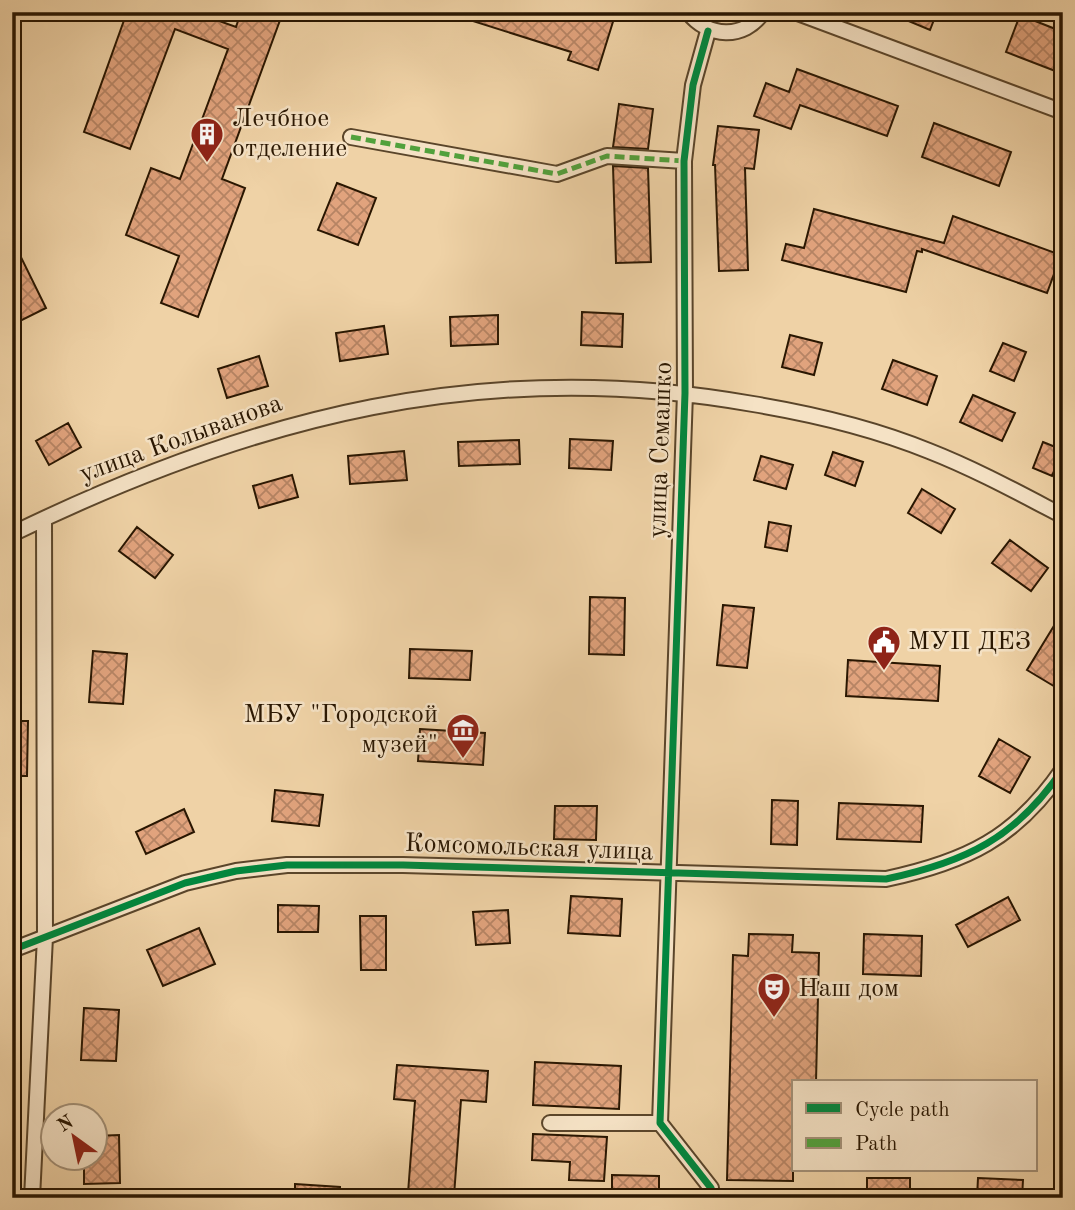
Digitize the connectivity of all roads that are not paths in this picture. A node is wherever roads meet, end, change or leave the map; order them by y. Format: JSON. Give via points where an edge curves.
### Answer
{"nodes":[{"id":1,"x":688,"y":12,"type":"edge"},
{"id":2,"x":764,"y":12,"type":"edge"},
{"id":3,"x":795,"y":12,"type":"edge"},
{"id":4,"x":708,"y":31,"type":"junction"},
{"id":5,"x":1063,"y":112,"type":"edge"},
{"id":6,"x":351,"y":137,"type":"dead end"},
{"id":7,"x":684,"y":161,"type":"junction"},
{"id":8,"x":685,"y":393,"type":"junction"},
{"id":9,"x":1063,"y":516,"type":"edge"},
{"id":10,"x":44,"y":519,"type":"junction"},
{"id":11,"x":12,"y":534,"type":"edge"},
{"id":12,"x":1063,"y":769,"type":"edge"},
{"id":13,"x":668,"y":873,"type":"junction"},
{"id":14,"x":45,"y":937,"type":"junction"},
{"id":15,"x":12,"y":950,"type":"edge"},
{"id":16,"x":550,"y":1123,"type":"dead end"},
{"id":17,"x":660,"y":1123,"type":"junction"},
{"id":18,"x":711,"y":1188,"type":"dead end"},
{"id":19,"x":32,"y":1198,"type":"edge"}],
"edges":[{"from":1,"to":4,"type":"street"},
{"from":2,"to":4,"type":"street","via":[[751,26],[737,32]]},
{"from":3,"to":5,"type":"street"},
{"from":4,"to":7,"type":"street","name":"улица Семашко","via":[[693,85]]},
{"from":6,"to":7,"type":"street","via":[[557,174],[607,156]]},
{"from":7,"to":8,"type":"street","name":"улица Семашко"},
{"from":8,"to":9,"type":"street","name":"улица Колыванова","via":[[860,428],[927,450]]},
{"from":8,"to":10,"type":"street","name":"улица Колыванова","via":[[557,387],[481,390],[392,402],[308,419],[228,443]]},
{"from":8,"to":13,"type":"street","name":"улица Семашко"},
{"from":10,"to":11,"type":"street","name":"улица Колыванова"},
{"from":10,"to":14,"type":"street"},
{"from":12,"to":13,"type":"street","name":"Комсомольская улица","via":[[1014,827],[981,849],[920,872],[852,880]]},
{"from":13,"to":14,"type":"street","name":"Комсомольская улица","via":[[286,865],[185,883]]},
{"from":13,"to":17,"type":"street","name":"улица Семашко"},
{"from":14,"to":15,"type":"street","name":"Комсомольская улица"},
{"from":14,"to":19,"type":"street"},
{"from":16,"to":17,"type":"street"},
{"from":17,"to":18,"type":"street"}]}
